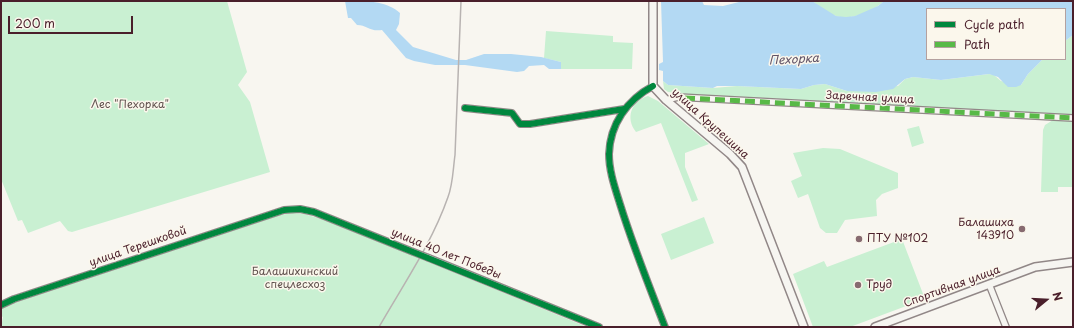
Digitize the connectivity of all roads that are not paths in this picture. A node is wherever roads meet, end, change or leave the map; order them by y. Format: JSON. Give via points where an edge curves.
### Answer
{"nodes":[{"id":1,"x":653,"y":1,"type":"edge"},
{"id":2,"x":653,"y":86,"type":"junction"},
{"id":3,"x":666,"y":100,"type":"junction"},
{"id":4,"x":464,"y":108,"type":"dead end"},
{"id":5,"x":624,"y":109,"type":"junction"},
{"id":6,"x":1073,"y":118,"type":"edge"},
{"id":7,"x":284,"y":210,"type":"joint"},
{"id":8,"x":1073,"y":262,"type":"edge"},
{"id":9,"x":989,"y":284,"type":"junction"},
{"id":10,"x":1,"y":306,"type":"edge"},
{"id":11,"x":599,"y":327,"type":"edge"},
{"id":12,"x":666,"y":327,"type":"edge"},
{"id":13,"x":804,"y":327,"type":"edge"},
{"id":14,"x":875,"y":327,"type":"edge"},
{"id":15,"x":1006,"y":327,"type":"edge"}],
"edges":[{"from":1,"to":2,"type":"main road"},
{"from":2,"to":3,"type":"main road","name":"улица Крупешина"},
{"from":2,"to":5,"type":"street","via":[[633,98]]},
{"from":3,"to":6,"type":"street","name":"Заречная улица","via":[[673,97]]},
{"from":3,"to":13,"type":"main road","name":"улица Крупешина","via":[[742,167]]},
{"from":4,"to":5,"type":"street","via":[[512,113],[520,124]]},
{"from":5,"to":12,"type":"street","via":[[612,138],[609,154],[612,176],[633,246]]},
{"from":7,"to":10,"type":"street","name":"улица Терешковой","via":[[36,292]]},
{"from":7,"to":11,"type":"street","name":"улица 40 лет Победы","bridge":true,"via":[[300,209],[314,212]]},
{"from":8,"to":9,"type":"main road","name":"Спортивная улица","via":[[1035,267]]},
{"from":9,"to":14,"type":"main road","name":"Спортивная улица"},
{"from":9,"to":15,"type":"street"}]}
